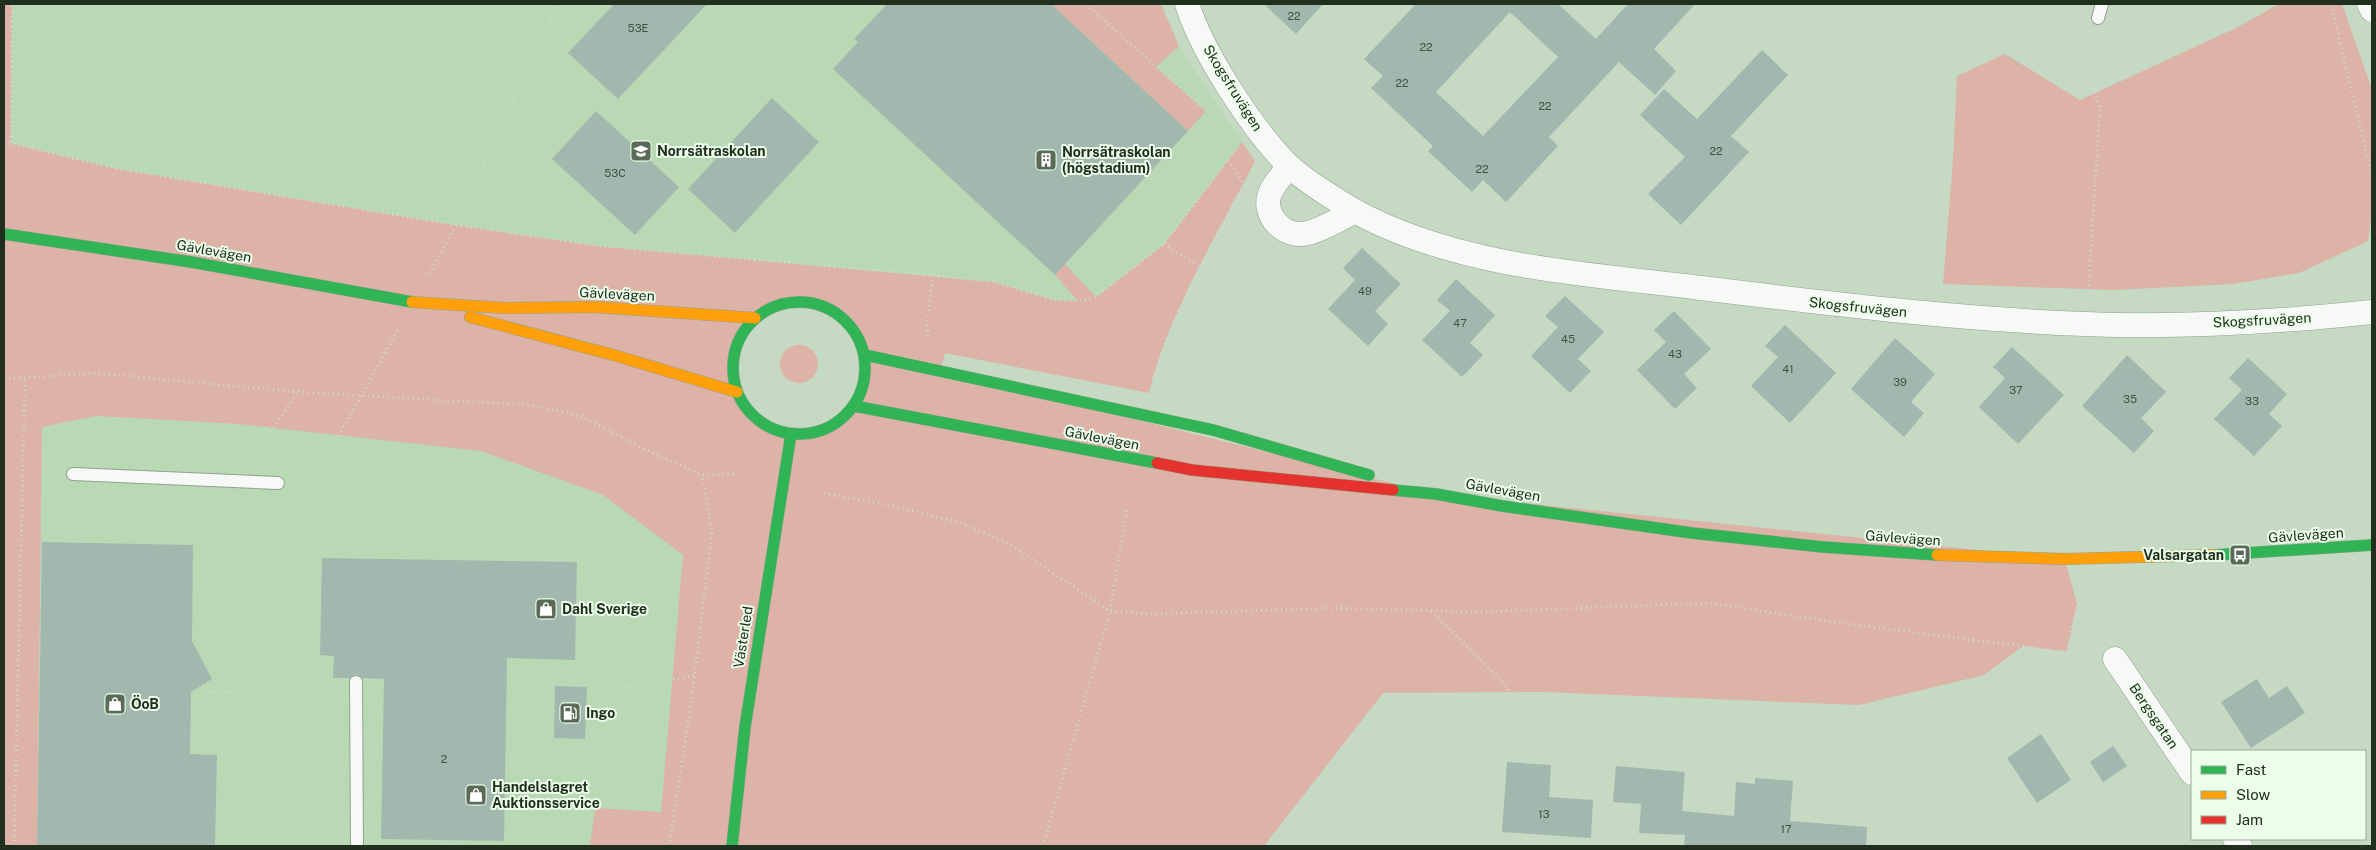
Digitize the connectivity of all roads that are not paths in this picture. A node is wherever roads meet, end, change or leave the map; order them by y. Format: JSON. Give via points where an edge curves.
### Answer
{"nodes":[{"id":1,"x":1187,"y":4,"type":"edge"},
{"id":2,"x":2102,"y":4,"type":"edge"},
{"id":3,"x":2369,"y":4,"type":"edge"},
{"id":4,"x":2372,"y":10,"type":"edge"},
{"id":5,"x":2098,"y":18,"type":"dead end"},
{"id":6,"x":1289,"y":166,"type":"junction"},
{"id":7,"x":1355,"y":211,"type":"junction"},
{"id":8,"x":4,"y":234,"type":"edge"},
{"id":9,"x":416,"y":303,"type":"junction"},
{"id":10,"x":2372,"y":312,"type":"edge"},
{"id":11,"x":755,"y":318,"type":"junction"},
{"id":12,"x":865,"y":355,"type":"junction"},
{"id":13,"x":737,"y":392,"type":"junction"},
{"id":14,"x":854,"y":406,"type":"junction"},
{"id":15,"x":792,"y":434,"type":"junction"},
{"id":16,"x":72,"y":474,"type":"dead end"},
{"id":17,"x":278,"y":482,"type":"dead end"},
{"id":18,"x":1436,"y":494,"type":"junction"},
{"id":19,"x":2372,"y":545,"type":"edge"},
{"id":20,"x":2115,"y":659,"type":"dead end"},
{"id":21,"x":356,"y":682,"type":"dead end"},
{"id":22,"x":2191,"y":772,"type":"edge"},
{"id":23,"x":357,"y":846,"type":"edge"},
{"id":24,"x":732,"y":846,"type":"edge"}],
"edges":[{"from":1,"to":6,"type":"street","name":"Skogsfruvägen","via":[[1219,71],[1257,130]]},
{"from":2,"to":5,"type":"lane"},
{"from":3,"to":4,"type":"street"},
{"from":6,"to":7,"type":"street","name":"Skogsfruvägen"},
{"from":6,"to":7,"type":"street","via":[[1270,192],[1268,208],[1273,220],[1283,230],[1302,234]]},
{"from":7,"to":10,"type":"street","name":"Skogsfruvägen","via":[[1431,245],[1480,256],[1598,275],[1900,312],[2086,324],[2237,323]]},
{"from":8,"to":9,"type":"main road","name":"Gävlevägen","via":[[191,262]]},
{"from":9,"to":11,"type":"main road","name":"Gävlevägen","via":[[504,308],[595,307]]},
{"from":9,"to":13,"type":"main road","name":"Gävlevägen"},
{"from":11,"to":12,"type":"main road","via":[[778,304],[803,301],[822,306],[841,317],[857,334]]},
{"from":11,"to":13,"type":"main road","via":[[743,331],[735,352],[732,371]]},
{"from":12,"to":14,"type":"main road","via":[[866,373]]},
{"from":12,"to":18,"type":"main road","name":"Gävlevägen","via":[[1213,430]]},
{"from":13,"to":15,"type":"main road","via":[[757,420],[775,430]]},
{"from":14,"to":15,"type":"main road","via":[[827,429]]},
{"from":14,"to":18,"type":"main road","name":"Gävlevägen","via":[[1192,470]]},
{"from":15,"to":24,"type":"main road","name":"Västerled","via":[[745,726]]},
{"from":16,"to":17,"type":"lane"},
{"from":18,"to":19,"type":"main road","name":"Gävlevägen","via":[[1711,536],[1963,557],[2180,558]]},
{"from":20,"to":22,"type":"street","name":"Bergsgatan"},
{"from":21,"to":23,"type":"lane"}]}
